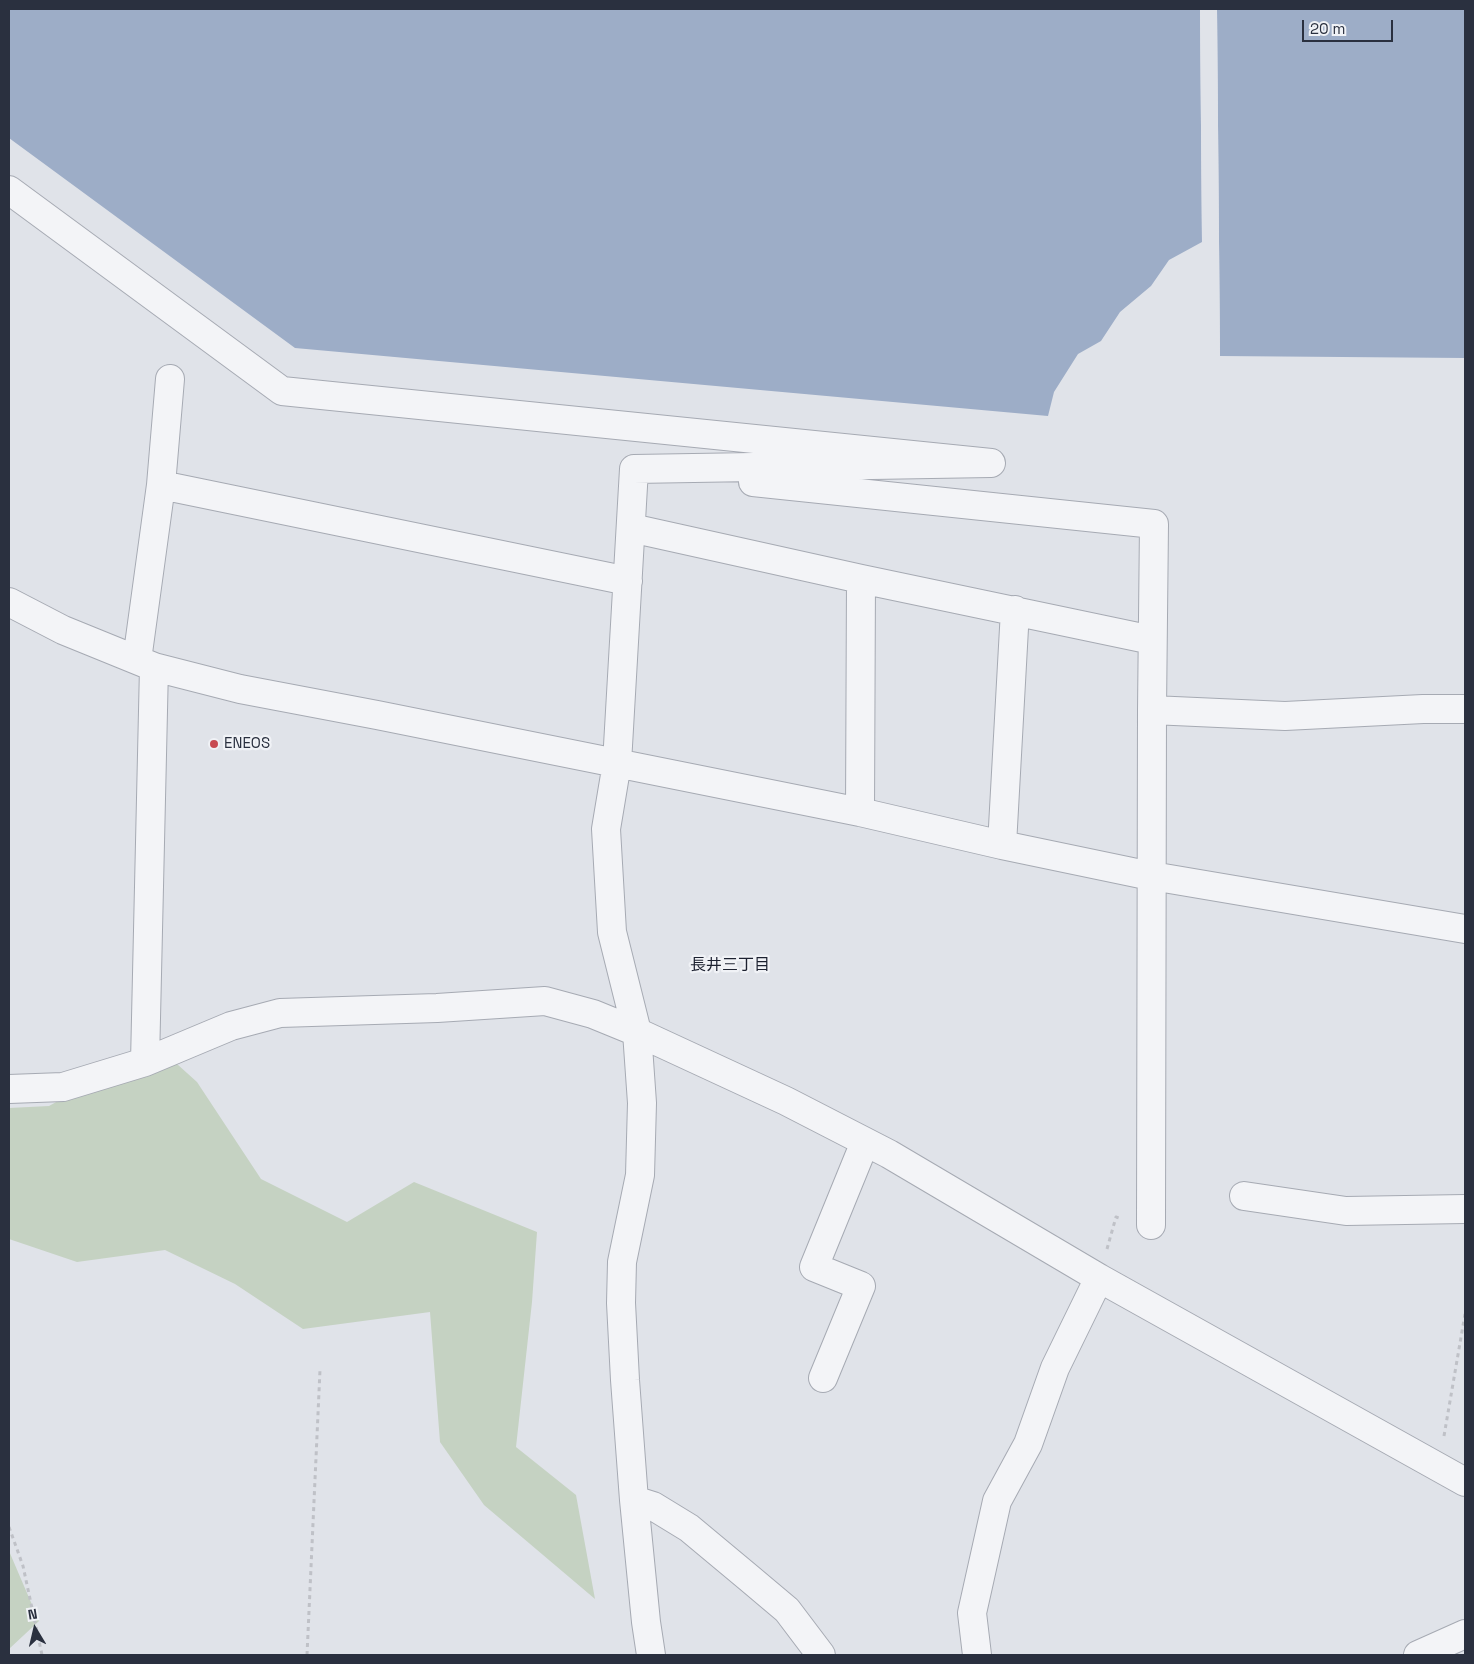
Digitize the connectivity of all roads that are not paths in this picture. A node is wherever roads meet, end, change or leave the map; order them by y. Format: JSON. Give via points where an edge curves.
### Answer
{"nodes":[{"id":1,"x":9,"y":190,"type":"edge"},
{"id":2,"x":170,"y":379,"type":"dead end"},
{"id":3,"x":634,"y":470,"type":"junction"},
{"id":4,"x":161,"y":485,"type":"junction"},
{"id":5,"x":631,"y":528,"type":"junction"},
{"id":6,"x":861,"y":579,"type":"junction"},
{"id":7,"x":628,"y":581,"type":"junction"},
{"id":8,"x":9,"y":602,"type":"edge"},
{"id":9,"x":1015,"y":610,"type":"junction"},
{"id":10,"x":1152,"y":640,"type":"junction"},
{"id":11,"x":145,"y":663,"type":"junction"},
{"id":12,"x":1152,"y":710,"type":"junction"},
{"id":13,"x":1465,"y":710,"type":"edge"},
{"id":14,"x":617,"y":763,"type":"junction"},
{"id":15,"x":860,"y":812,"type":"junction"},
{"id":16,"x":1002,"y":845,"type":"junction"},
{"id":17,"x":1152,"y":875,"type":"junction"},
{"id":18,"x":1465,"y":929,"type":"edge"},
{"id":19,"x":637,"y":1032,"type":"junction"},
{"id":20,"x":145,"y":1062,"type":"junction"},
{"id":21,"x":9,"y":1089,"type":"edge"},
{"id":22,"x":865,"y":1142,"type":"junction"},
{"id":23,"x":1244,"y":1196,"type":"dead end"},
{"id":24,"x":1465,"y":1209,"type":"edge"},
{"id":25,"x":1151,"y":1225,"type":"road end"},
{"id":26,"x":1099,"y":1278,"type":"junction"},
{"id":27,"x":823,"y":1378,"type":"dead end"},
{"id":28,"x":1465,"y":1482,"type":"edge"},
{"id":29,"x":634,"y":1500,"type":"junction"},
{"id":30,"x":1465,"y":1634,"type":"edge"},
{"id":31,"x":651,"y":1655,"type":"edge"},
{"id":32,"x":821,"y":1655,"type":"edge"},
{"id":33,"x":977,"y":1655,"type":"edge"},
{"id":34,"x":1418,"y":1655,"type":"edge"}],
"edges":[{"from":1,"to":3,"type":"street","via":[[282,391],[990,463]]},
{"from":2,"to":4,"type":"street"},
{"from":3,"to":5,"type":"street"},
{"from":3,"to":10,"type":"street","via":[[1154,524]]},
{"from":4,"to":7,"type":"street"},
{"from":4,"to":11,"type":"street"},
{"from":5,"to":6,"type":"street"},
{"from":5,"to":7,"type":"street"},
{"from":6,"to":9,"type":"street"},
{"from":6,"to":15,"type":"street"},
{"from":7,"to":14,"type":"street"},
{"from":8,"to":11,"type":"street","via":[[63,630]]},
{"from":9,"to":10,"type":"street"},
{"from":9,"to":16,"type":"street"},
{"from":10,"to":12,"type":"street"},
{"from":11,"to":14,"type":"street","via":[[240,689]]},
{"from":11,"to":20,"type":"street"},
{"from":12,"to":13,"type":"street","via":[[1285,716]]},
{"from":12,"to":17,"type":"street"},
{"from":14,"to":15,"type":"street"},
{"from":14,"to":19,"type":"street","via":[[606,829],[612,932]]},
{"from":15,"to":16,"type":"street"},
{"from":16,"to":17,"type":"street"},
{"from":17,"to":18,"type":"street"},
{"from":17,"to":25,"type":"street"},
{"from":19,"to":20,"type":"street","via":[[593,1014],[545,1001],[280,1013],[231,1026]]},
{"from":19,"to":22,"type":"street","via":[[786,1101]]},
{"from":19,"to":29,"type":"street","via":[[642,1103],[640,1175],[622,1262],[621,1303]]},
{"from":20,"to":21,"type":"street","via":[[63,1087]]},
{"from":22,"to":26,"type":"street"},
{"from":22,"to":27,"type":"street","via":[[814,1267],[861,1286]]},
{"from":23,"to":24,"type":"street","via":[[1346,1211]]},
{"from":26,"to":28,"type":"street"},
{"from":26,"to":33,"type":"street","via":[[1055,1368],[1028,1444],[997,1501],[972,1614]]},
{"from":29,"to":31,"type":"street"},
{"from":29,"to":32,"type":"street","via":[[653,1506],[689,1528],[787,1610]]},
{"from":30,"to":34,"type":"street"}]}
